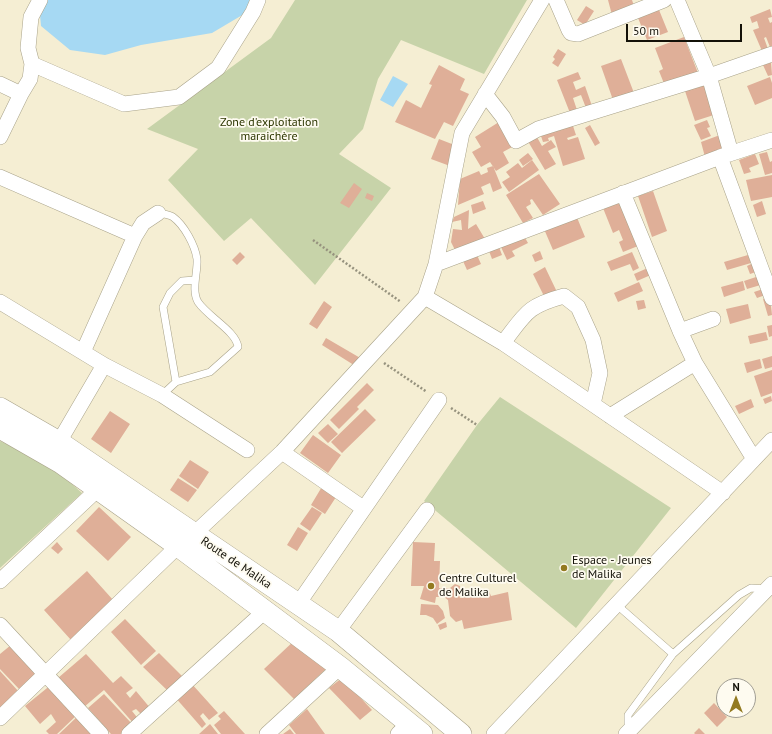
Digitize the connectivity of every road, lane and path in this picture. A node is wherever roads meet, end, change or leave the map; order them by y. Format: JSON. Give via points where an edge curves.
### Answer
{"nodes":[{"id":1,"x":40,"y":0,"type":"edge"},
{"id":2,"x":258,"y":0,"type":"edge"},
{"id":3,"x":542,"y":0,"type":"edge"},
{"id":4,"x":556,"y":0,"type":"edge"},
{"id":5,"x":664,"y":0,"type":"edge"},
{"id":6,"x":677,"y":0,"type":"edge"},
{"id":7,"x":772,"y":54,"type":"edge"},
{"id":8,"x":32,"y":64,"type":"junction"},
{"id":9,"x":709,"y":76,"type":"junction"},
{"id":10,"x":0,"y":84,"type":"edge"},
{"id":11,"x":22,"y":94,"type":"junction"},
{"id":12,"x":485,"y":94,"type":"junction"},
{"id":13,"x":0,"y":137,"type":"edge"},
{"id":14,"x":772,"y":140,"type":"edge"},
{"id":15,"x":726,"y":155,"type":"junction"},
{"id":16,"x":0,"y":177,"type":"edge"},
{"id":17,"x":623,"y":193,"type":"junction"},
{"id":18,"x":158,"y":213,"type":"joint"},
{"id":19,"x":135,"y":236,"type":"junction"},
{"id":20,"x":313,"y":240,"type":"dead end"},
{"id":21,"x":436,"y":264,"type":"junction"},
{"id":22,"x":195,"y":280,"type":"junction"},
{"id":23,"x":425,"y":297,"type":"junction"},
{"id":24,"x":772,"y":298,"type":"edge"},
{"id":25,"x":0,"y":302,"type":"edge"},
{"id":26,"x":412,"y":310,"type":"junction"},
{"id":27,"x":713,"y":319,"type":"dead end"},
{"id":28,"x":680,"y":331,"type":"junction"},
{"id":29,"x":504,"y":343,"type":"junction"},
{"id":30,"x":83,"y":352,"type":"junction"},
{"id":31,"x":372,"y":355,"type":"junction"},
{"id":32,"x":695,"y":363,"type":"junction"},
{"id":33,"x":104,"y":365,"type":"junction"},
{"id":34,"x":176,"y":382,"type":"junction"},
{"id":35,"x":162,"y":394,"type":"junction"},
{"id":36,"x":439,"y":400,"type":"junction"},
{"id":37,"x":593,"y":404,"type":"junction"},
{"id":38,"x":0,"y":408,"type":"edge"},
{"id":39,"x":610,"y":416,"type":"junction"},
{"id":40,"x":477,"y":425,"type":"dead end"},
{"id":41,"x":0,"y":428,"type":"edge"},
{"id":42,"x":772,"y":440,"type":"edge"},
{"id":43,"x":59,"y":442,"type":"junction"},
{"id":44,"x":247,"y":450,"type":"dead end"},
{"id":45,"x":282,"y":452,"type":"junction"},
{"id":46,"x":754,"y":459,"type":"junction"},
{"id":47,"x":98,"y":489,"type":"junction"},
{"id":48,"x":723,"y":494,"type":"junction"},
{"id":49,"x":363,"y":508,"type":"junction"},
{"id":50,"x":428,"y":510,"type":"dead end"},
{"id":51,"x":186,"y":540,"type":"junction"},
{"id":52,"x":0,"y":581,"type":"edge"},
{"id":53,"x":769,"y":586,"type":"edge"},
{"id":54,"x":298,"y":604,"type":"junction"},
{"id":55,"x":617,"y":605,"type":"junction"},
{"id":56,"x":265,"y":611,"type":"junction"},
{"id":57,"x":0,"y":625,"type":"edge"},
{"id":58,"x":338,"y":631,"type":"junction"},
{"id":59,"x":673,"y":654,"type":"junction"},
{"id":60,"x":340,"y":668,"type":"junction"},
{"id":61,"x":45,"y":675,"type":"junction"},
{"id":62,"x":0,"y":718,"type":"edge"},
{"id":63,"x":638,"y":722,"type":"junction"},
{"id":64,"x":410,"y":730,"type":"edge"},
{"id":65,"x":101,"y":734,"type":"edge"},
{"id":66,"x":129,"y":734,"type":"edge"},
{"id":67,"x":267,"y":734,"type":"edge"},
{"id":68,"x":461,"y":734,"type":"edge"},
{"id":69,"x":494,"y":734,"type":"edge"},
{"id":70,"x":626,"y":734,"type":"edge"}],
"edges":[{"from":1,"to":8,"type":"street","via":[[31,17],[28,48]]},
{"from":2,"to":8,"type":"street","via":[[218,68],[180,97],[124,104]]},
{"from":3,"to":12,"type":"street"},
{"from":4,"to":5,"type":"street","via":[[569,30],[578,34]]},
{"from":6,"to":9,"type":"street"},
{"from":7,"to":9,"type":"street"},
{"from":8,"to":11,"type":"street","via":[[30,79]]},
{"from":9,"to":12,"type":"street","via":[[544,127],[516,141],[503,117]]},
{"from":9,"to":15,"type":"street"},
{"from":10,"to":11,"type":"street"},
{"from":11,"to":13,"type":"street"},
{"from":12,"to":21,"type":"street","via":[[462,133]]},
{"from":14,"to":15,"type":"street"},
{"from":15,"to":17,"type":"street"},
{"from":15,"to":24,"type":"street"},
{"from":16,"to":19,"type":"street"},
{"from":17,"to":21,"type":"street"},
{"from":17,"to":28,"type":"street"},
{"from":18,"to":19,"type":"street","via":[[143,223]]},
{"from":18,"to":22,"type":"lane","via":[[172,216],[188,235],[197,258]]},
{"from":19,"to":30,"type":"street"},
{"from":20,"to":26,"type":"path"},
{"from":21,"to":23,"type":"street"},
{"from":22,"to":34,"type":"lane","via":[[182,281],[170,294],[163,307]]},
{"from":22,"to":34,"type":"lane","via":[[197,299],[206,313],[226,328],[237,341],[238,347],[210,372]]},
{"from":23,"to":26,"type":"street"},
{"from":23,"to":29,"type":"street"},
{"from":25,"to":30,"type":"street"},
{"from":26,"to":31,"type":"street"},
{"from":27,"to":28,"type":"street"},
{"from":28,"to":32,"type":"street"},
{"from":29,"to":37,"type":"street"},
{"from":29,"to":37,"type":"street","via":[[528,311],[542,302],[564,296],[578,307],[594,340],[600,373]]},
{"from":30,"to":33,"type":"street"},
{"from":31,"to":36,"type":"path"},
{"from":31,"to":45,"type":"street"},
{"from":32,"to":39,"type":"street"},
{"from":32,"to":46,"type":"street"},
{"from":33,"to":35,"type":"street"},
{"from":33,"to":43,"type":"street"},
{"from":34,"to":35,"type":"lane"},
{"from":35,"to":44,"type":"street"},
{"from":36,"to":40,"type":"path"},
{"from":36,"to":49,"type":"street"},
{"from":37,"to":39,"type":"street"},
{"from":38,"to":43,"type":"main road","name":"Route de Malika"},
{"from":39,"to":48,"type":"street"},
{"from":41,"to":47,"type":"main road","name":"Route de Malika","via":[[61,463]]},
{"from":42,"to":46,"type":"street"},
{"from":43,"to":51,"type":"main road","name":"Route de Malika"},
{"from":45,"to":49,"type":"street"},
{"from":45,"to":51,"type":"street"},
{"from":46,"to":48,"type":"street"},
{"from":47,"to":51,"type":"main road","name":"Route de Malika"},
{"from":47,"to":52,"type":"street"},
{"from":48,"to":55,"type":"street"},
{"from":49,"to":54,"type":"street"},
{"from":50,"to":58,"type":"street"},
{"from":51,"to":54,"type":"main road","name":"Route de Malika"},
{"from":51,"to":56,"type":"main road","name":"Route de Malika"},
{"from":51,"to":61,"type":"street"},
{"from":53,"to":59,"type":"lane","via":[[751,588],[739,594]]},
{"from":53,"to":63,"type":"street"},
{"from":54,"to":58,"type":"main road","name":"Route de Malika"},
{"from":55,"to":59,"type":"lane"},
{"from":55,"to":69,"type":"street"},
{"from":56,"to":60,"type":"main road","name":"Route de Malika"},
{"from":56,"to":66,"type":"street"},
{"from":57,"to":61,"type":"street"},
{"from":58,"to":68,"type":"main road","name":"Route de Malika"},
{"from":59,"to":63,"type":"lane","via":[[628,715],[628,723]]},
{"from":60,"to":64,"type":"main road","name":"Route de Malika"},
{"from":60,"to":67,"type":"street"},
{"from":61,"to":62,"type":"street"},
{"from":61,"to":65,"type":"street"},
{"from":63,"to":70,"type":"street"}]}
